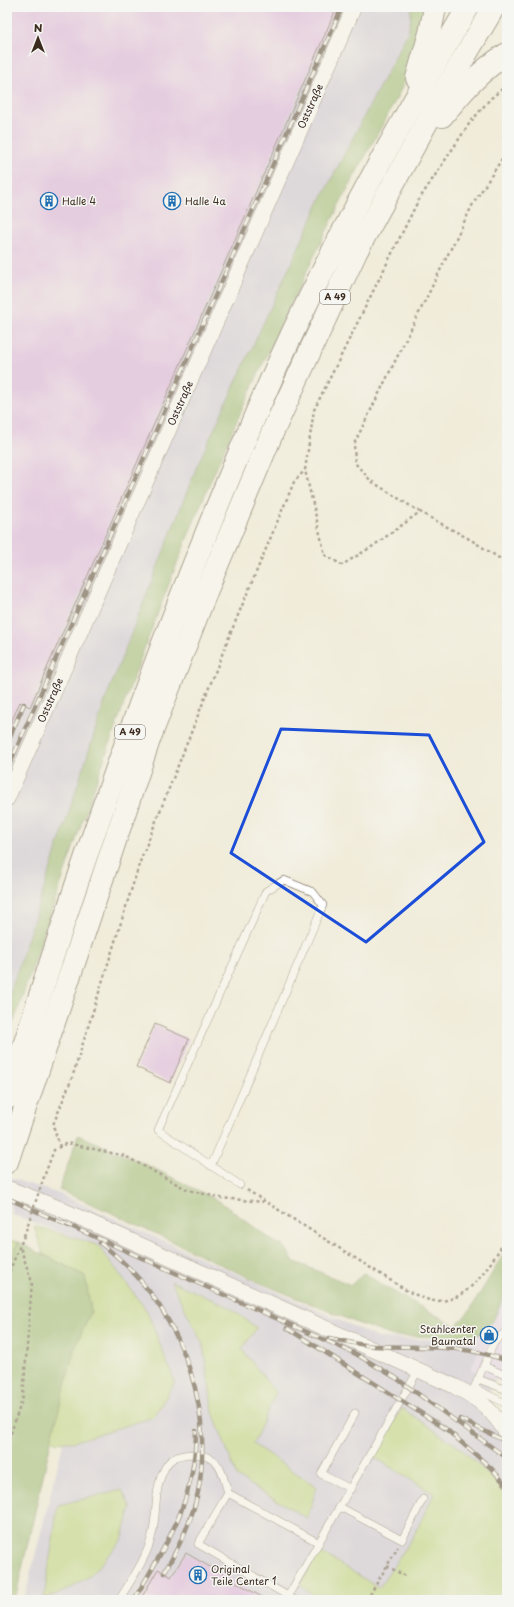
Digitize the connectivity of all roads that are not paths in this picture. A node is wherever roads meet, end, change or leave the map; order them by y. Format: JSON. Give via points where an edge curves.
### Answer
{"nodes":[{"id":1,"x":354,"y":7,"type":"edge"},
{"id":2,"x":435,"y":7,"type":"edge"},
{"id":3,"x":468,"y":7,"type":"edge"},
{"id":4,"x":494,"y":7,"type":"edge"},
{"id":5,"x":507,"y":54,"type":"edge"},
{"id":6,"x":391,"y":142,"type":"junction"},
{"id":7,"x":404,"y":166,"type":"junction"},
{"id":8,"x":7,"y":799,"type":"edge"},
{"id":9,"x":7,"y":1098,"type":"edge"},
{"id":10,"x":10,"y":1152,"type":"edge"},
{"id":11,"x":211,"y":1166,"type":"junction"},
{"id":12,"x":240,"y":1185,"type":"road end"},
{"id":13,"x":7,"y":1188,"type":"edge"},
{"id":14,"x":507,"y":1330,"type":"edge"},
{"id":15,"x":484,"y":1366,"type":"junction"},
{"id":16,"x":419,"y":1369,"type":"junction"},
{"id":17,"x":507,"y":1376,"type":"edge"},
{"id":18,"x":478,"y":1379,"type":"junction"},
{"id":19,"x":507,"y":1390,"type":"edge"},
{"id":20,"x":473,"y":1391,"type":"junction"},
{"id":21,"x":507,"y":1404,"type":"edge"},
{"id":22,"x":355,"y":1413,"type":"dead end"},
{"id":23,"x":507,"y":1434,"type":"edge"},
{"id":24,"x":351,"y":1489,"type":"junction"},
{"id":25,"x":228,"y":1493,"type":"junction"},
{"id":26,"x":423,"y":1499,"type":"dead end"},
{"id":27,"x":340,"y":1507,"type":"junction"},
{"id":28,"x":319,"y":1543,"type":"junction"},
{"id":29,"x":292,"y":1598,"type":"edge"},
{"id":30,"x":119,"y":1600,"type":"edge"}],
"edges":[{"from":1,"to":8,"type":"street","name":"Oststraße"},
{"from":2,"to":6,"type":"highway","via":[[421,67]]},
{"from":3,"to":6,"type":"highway","number":"A 49"},
{"from":4,"to":7,"type":"highway","number":"A 49"},
{"from":5,"to":7,"type":"highway","via":[[469,86],[432,128]]},
{"from":6,"to":9,"type":"highway","number":"A 49","via":[[340,238],[274,373],[184,586],[80,872]]},
{"from":7,"to":10,"type":"highway","number":"A 49","via":[[356,252],[336,295],[273,431],[206,592],[150,737]]},
{"from":11,"to":11,"type":"lane","via":[[323,905],[313,892],[284,880],[266,891],[158,1130]]},
{"from":11,"to":12,"type":"lane"},
{"from":13,"to":16,"type":"street","via":[[56,1207]]},
{"from":14,"to":15,"type":"lane","via":[[494,1343]]},
{"from":15,"to":17,"type":"lane"},
{"from":15,"to":18,"type":"lane"},
{"from":16,"to":20,"type":"street"},
{"from":16,"to":24,"type":"lane"},
{"from":18,"to":19,"type":"lane"},
{"from":18,"to":20,"type":"lane"},
{"from":20,"to":21,"type":"lane"},
{"from":20,"to":23,"type":"street","via":[[499,1420]]},
{"from":22,"to":24,"type":"lane","via":[[321,1474]]},
{"from":24,"to":27,"type":"lane"},
{"from":25,"to":28,"type":"lane"},
{"from":25,"to":29,"type":"lane","via":[[198,1544]]},
{"from":25,"to":30,"type":"lane","via":[[214,1460],[197,1454],[180,1456],[167,1464],[155,1496],[152,1535],[146,1554]]},
{"from":26,"to":27,"type":"lane","via":[[402,1540]]},
{"from":27,"to":28,"type":"lane"},
{"from":28,"to":29,"type":"lane"}]}
